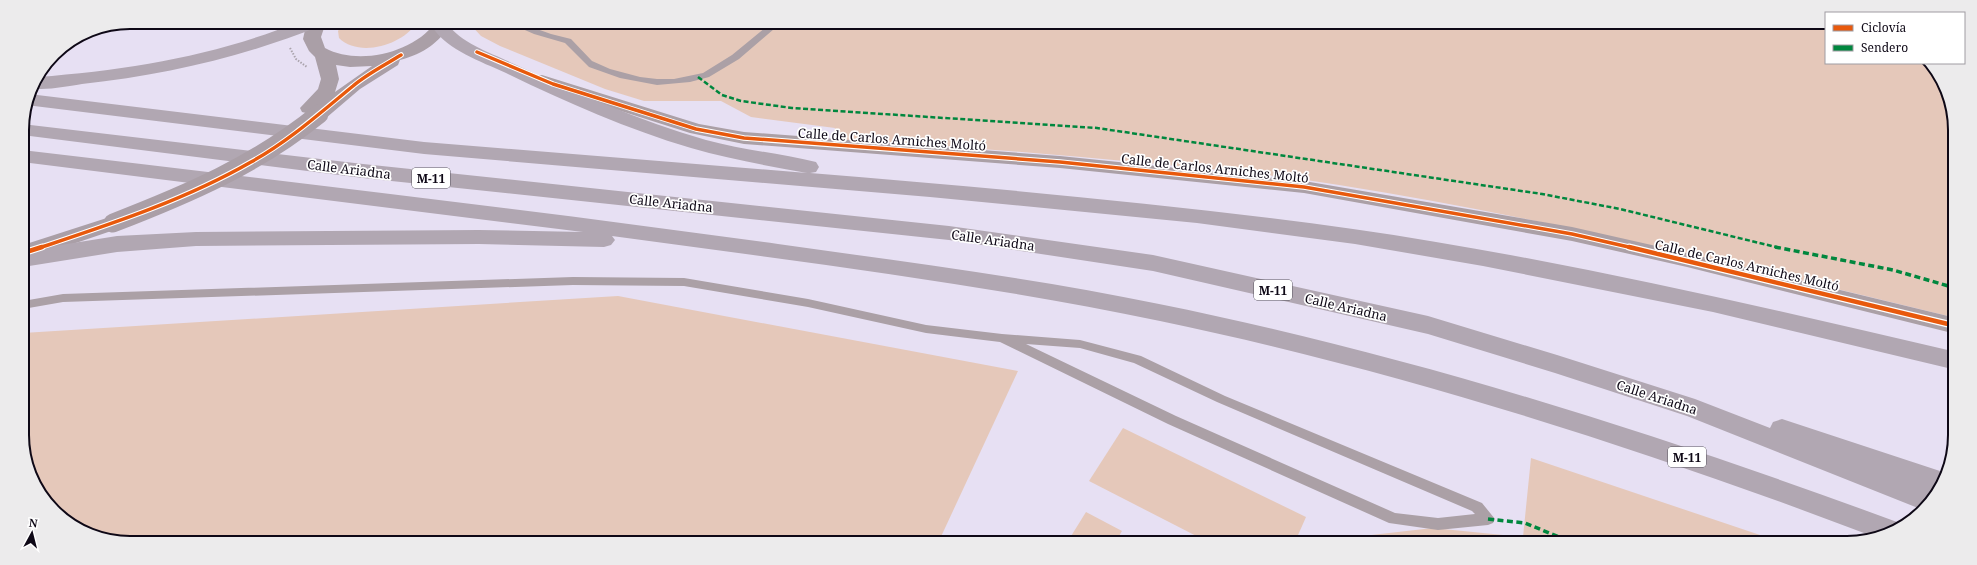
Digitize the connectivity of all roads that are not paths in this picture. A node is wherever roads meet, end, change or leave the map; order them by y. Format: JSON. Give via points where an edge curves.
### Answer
{"nodes":[{"id":1,"x":298,"y":29,"type":"edge"},
{"id":2,"x":314,"y":29,"type":"edge"},
{"id":3,"x":438,"y":29,"type":"edge"},
{"id":4,"x":443,"y":29,"type":"edge"},
{"id":5,"x":528,"y":29,"type":"edge"},
{"id":6,"x":770,"y":29,"type":"edge"},
{"id":7,"x":477,"y":52,"type":"junction"},
{"id":8,"x":324,"y":54,"type":"junction"},
{"id":9,"x":401,"y":55,"type":"junction"},
{"id":10,"x":42,"y":81,"type":"edge"},
{"id":11,"x":33,"y":101,"type":"edge"},
{"id":12,"x":312,"y":113,"type":"junction"},
{"id":13,"x":29,"y":130,"type":"edge"},
{"id":14,"x":29,"y":157,"type":"edge"},
{"id":15,"x":930,"y":190,"type":"junction"},
{"id":16,"x":112,"y":218,"type":"junction"},
{"id":17,"x":29,"y":239,"type":"edge"},
{"id":18,"x":722,"y":243,"type":"junction"},
{"id":19,"x":29,"y":251,"type":"edge"},
{"id":20,"x":29,"y":258,"type":"edge"},
{"id":21,"x":29,"y":304,"type":"edge"},
{"id":22,"x":1948,"y":324,"type":"edge"},
{"id":23,"x":1002,"y":338,"type":"junction"},
{"id":24,"x":1948,"y":359,"type":"edge"},
{"id":25,"x":1695,"y":408,"type":"junction"},
{"id":26,"x":1936,"y":481,"type":"edge"},
{"id":27,"x":1925,"y":499,"type":"edge"},
{"id":28,"x":1884,"y":528,"type":"edge"}],
"edges":[{"from":1,"to":10,"type":"highway","via":[[239,50],[171,66],[126,74]]},
{"from":2,"to":8,"type":"street","via":[[312,44]]},
{"from":3,"to":9,"type":"street","via":[[422,45]]},
{"from":4,"to":7,"type":"highway","via":[[444,34],[451,39]]},
{"from":5,"to":6,"type":"lane","via":[[568,41],[591,64],[626,77],[665,82],[690,79],[722,67]]},
{"from":7,"to":15,"type":"highway","via":[[551,89],[617,116],[699,144],[764,159]]},
{"from":7,"to":22,"type":"street","name":"Calle de Carlos Arniches Moltó","via":[[553,84],[702,130],[744,138],[1060,162],[1304,187],[1572,234]]},
{"from":8,"to":9,"type":"street","via":[[346,62],[366,62]]},
{"from":8,"to":12,"type":"street","via":[[331,77]]},
{"from":9,"to":12,"type":"street"},
{"from":11,"to":15,"type":"highway","via":[[424,148]]},
{"from":12,"to":16,"type":"street","bridge":true,"via":[[287,140],[252,162],[187,195]]},
{"from":13,"to":25,"type":"highway","name":"Calle Ariadna","number":"M-11","via":[[363,171],[950,233],[1153,263],[1428,325]]},
{"from":14,"to":18,"type":"highway","name":"Calle Ariadna","number":"M-11"},
{"from":15,"to":24,"type":"highway","via":[[1197,216],[1362,238],[1483,258],[1713,304]]},
{"from":16,"to":17,"type":"street"},
{"from":16,"to":19,"type":"street"},
{"from":18,"to":20,"type":"highway","via":[[479,237],[204,239],[117,244]]},
{"from":18,"to":28,"type":"highway","name":"Calle Ariadna","number":"M-11","via":[[1071,295],[1166,313],[1330,351],[1684,456]]},
{"from":21,"to":23,"type":"lane","via":[[63,298],[565,281],[684,282],[808,303],[926,329]]},
{"from":23,"to":23,"type":"lane","via":[[1172,420],[1394,519],[1438,524],[1488,519],[1476,508],[1221,399],[1137,359],[1080,344]]},
{"from":25,"to":26,"type":"highway","via":[[1789,430]]},
{"from":25,"to":27,"type":"highway","name":"Calle Ariadna","number":"M-11"}]}
